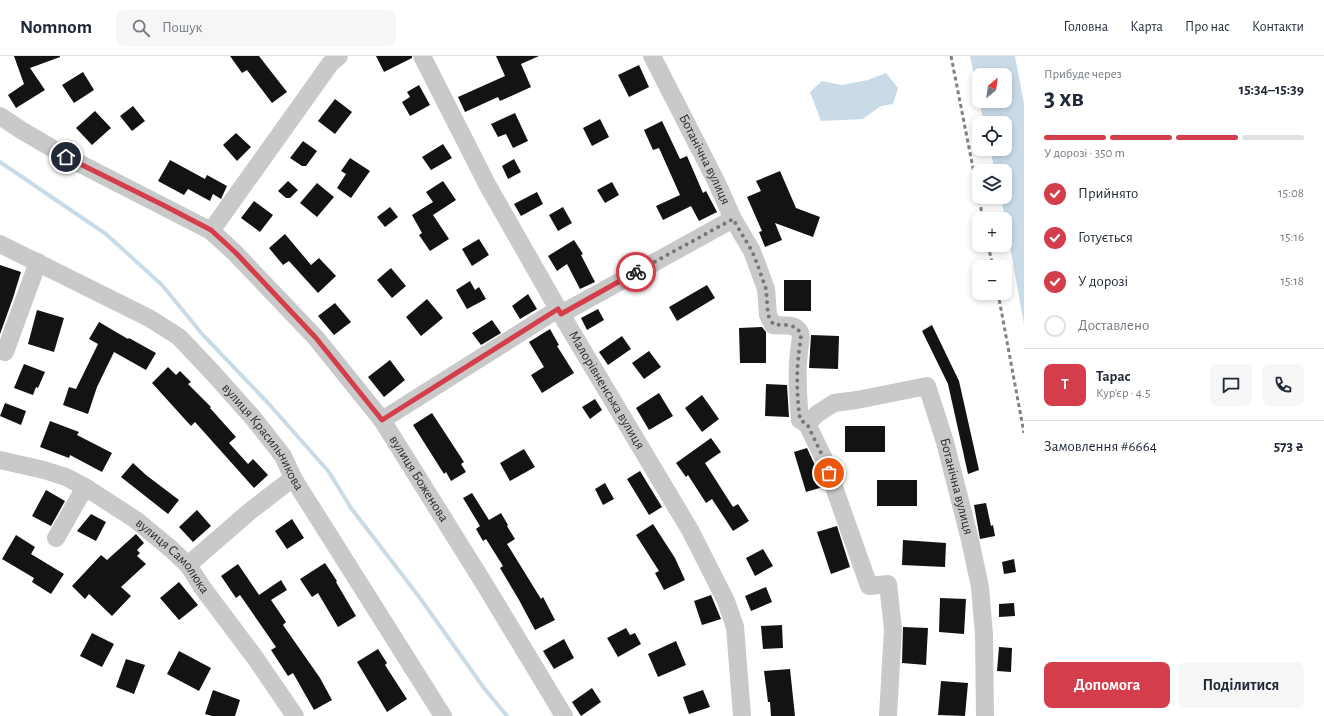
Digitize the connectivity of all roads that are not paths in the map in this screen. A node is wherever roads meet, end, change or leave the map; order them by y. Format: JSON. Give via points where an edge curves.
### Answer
{"nodes":[{"id":1,"x":339,"y":56,"type":"edge"},
{"id":2,"x":422,"y":56,"type":"edge"},
{"id":3,"x":652,"y":56,"type":"edge"},
{"id":4,"x":0,"y":116,"type":"edge"},
{"id":5,"x":733,"y":219,"type":"junction"},
{"id":6,"x":211,"y":230,"type":"junction"},
{"id":7,"x":0,"y":244,"type":"edge"},
{"id":8,"x":38,"y":262,"type":"junction"},
{"id":9,"x":559,"y":311,"type":"junction"},
{"id":10,"x":5,"y":352,"type":"dead end"},
{"id":11,"x":382,"y":420,"type":"junction"},
{"id":12,"x":807,"y":424,"type":"junction"},
{"id":13,"x":0,"y":460,"type":"edge"},
{"id":14,"x":293,"y":478,"type":"junction"},
{"id":15,"x":84,"y":487,"type":"junction"},
{"id":16,"x":56,"y":538,"type":"dead end"},
{"id":17,"x":188,"y":565,"type":"junction"},
{"id":18,"x":295,"y":716,"type":"edge"},
{"id":19,"x":443,"y":716,"type":"edge"},
{"id":20,"x":564,"y":716,"type":"edge"},
{"id":21,"x":742,"y":716,"type":"edge"},
{"id":22,"x":888,"y":716,"type":"edge"},
{"id":23,"x":985,"y":716,"type":"edge"}],
"edges":[{"from":1,"to":6,"type":"street","via":[[330,64]]},
{"from":2,"to":9,"type":"street","name":"Малорівненська вулиця","via":[[488,186]]},
{"from":3,"to":5,"type":"street","name":"Ботанічна вулиця"},
{"from":4,"to":6,"type":"street","name":"вулиця Боженова","via":[[66,157]]},
{"from":5,"to":9,"type":"street"},
{"from":5,"to":12,"type":"street","name":"Ботанічна вулиця","via":[[758,266],[766,289],[770,320],[773,324],[796,327],[801,332],[798,360],[799,412],[800,420]]},
{"from":6,"to":11,"type":"street","name":"вулиця Боженова","via":[[316,338]]},
{"from":7,"to":8,"type":"street","name":"вулиця Красильникова"},
{"from":8,"to":10,"type":"street"},
{"from":8,"to":14,"type":"street","name":"вулиця Красильникова","via":[[149,318],[179,337],[254,419],[283,456]]},
{"from":9,"to":11,"type":"street"},
{"from":9,"to":21,"type":"street","name":"Малорівненська вулиця","via":[[690,530],[726,601],[735,627]]},
{"from":11,"to":20,"type":"street","name":"вулиця Боженова"},
{"from":12,"to":22,"type":"street","name":"Ботанічна вулиця","via":[[824,459],[869,586],[888,584],[893,629]]},
{"from":12,"to":23,"type":"street","name":"Ботанічна вулиця","via":[[834,403],[927,386],[945,442],[980,587],[984,634]]},
{"from":13,"to":15,"type":"street","name":"вулиця Самолюка","via":[[66,477]]},
{"from":14,"to":17,"type":"street"},
{"from":14,"to":19,"type":"street","name":"вулиця Красильникова"},
{"from":15,"to":16,"type":"street"},
{"from":15,"to":17,"type":"street","name":"вулиця Самолюка","via":[[136,520]]},
{"from":17,"to":18,"type":"street","name":"вулиця Самолюка"}]}
